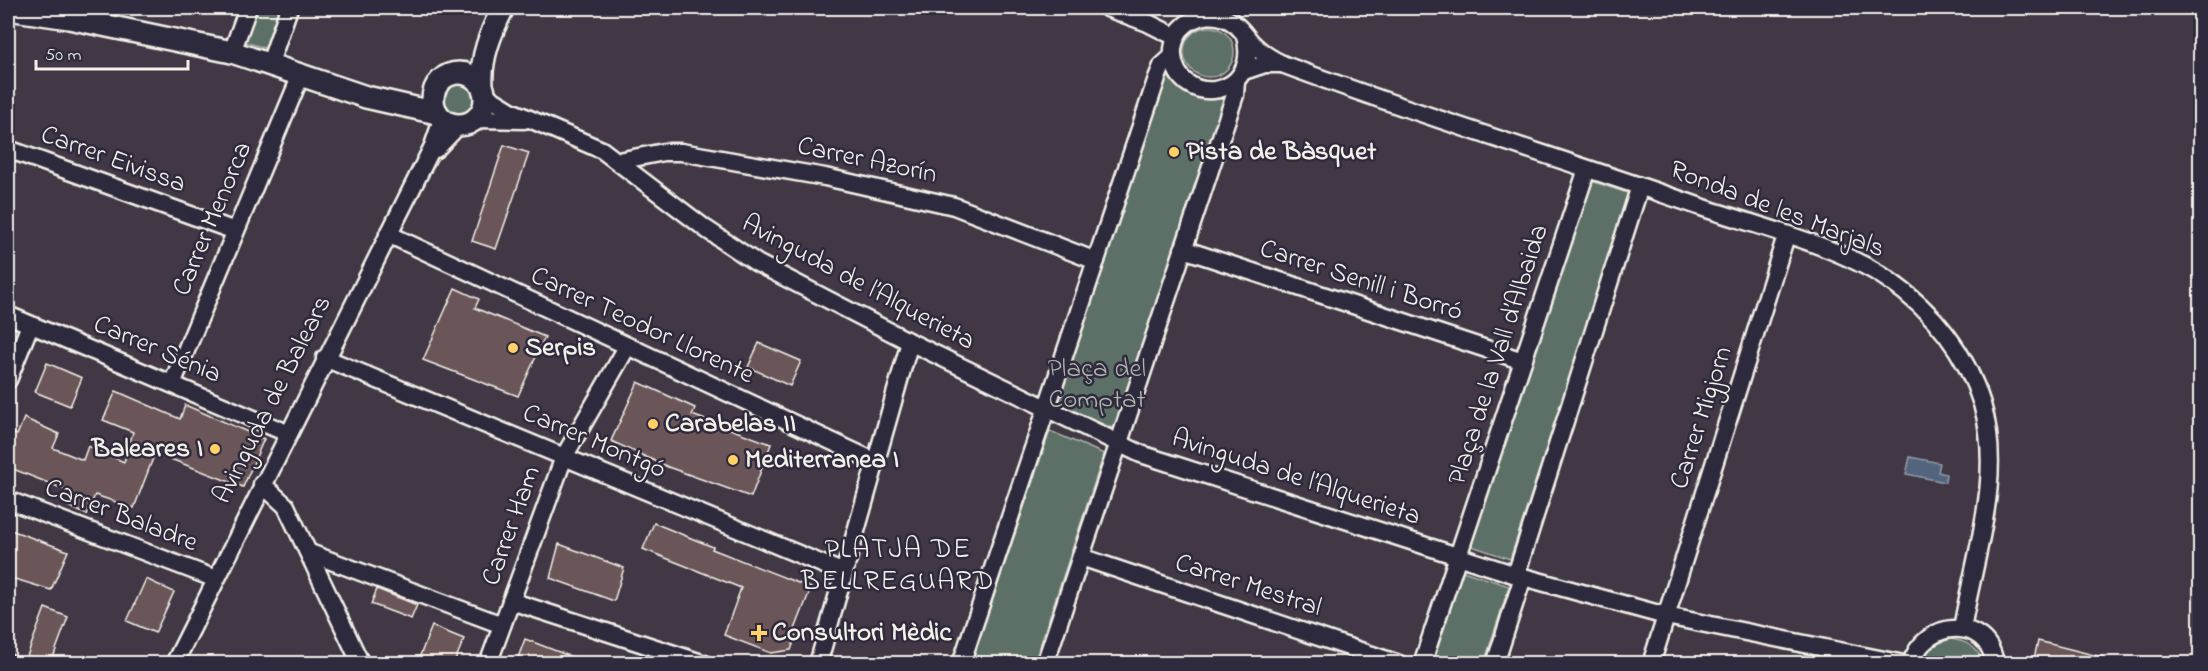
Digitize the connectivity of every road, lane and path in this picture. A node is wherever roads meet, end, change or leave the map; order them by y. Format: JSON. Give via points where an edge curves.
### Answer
{"nodes":[{"id":1,"x":47,"y":8,"type":"edge"},
{"id":2,"x":248,"y":8,"type":"edge"},
{"id":3,"x":289,"y":8,"type":"edge"},
{"id":4,"x":503,"y":8,"type":"edge"},
{"id":5,"x":1107,"y":8,"type":"edge"},
{"id":6,"x":8,"y":9,"type":"edge"},
{"id":7,"x":1196,"y":12,"type":"edge"},
{"id":8,"x":69,"y":18,"type":"junction"},
{"id":9,"x":493,"y":27,"type":"junction"},
{"id":10,"x":1245,"y":36,"type":"junction"},
{"id":11,"x":1176,"y":38,"type":"junction"},
{"id":12,"x":232,"y":52,"type":"junction"},
{"id":13,"x":1173,"y":56,"type":"junction"},
{"id":14,"x":270,"y":63,"type":"junction"},
{"id":15,"x":1282,"y":64,"type":"junction"},
{"id":16,"x":453,"y":73,"type":"junction"},
{"id":17,"x":301,"y":75,"type":"junction"},
{"id":18,"x":1240,"y":76,"type":"junction"},
{"id":19,"x":435,"y":89,"type":"junction"},
{"id":20,"x":484,"y":90,"type":"junction"},
{"id":21,"x":380,"y":99,"type":"junction"},
{"id":22,"x":454,"y":119,"type":"junction"},
{"id":23,"x":531,"y":120,"type":"junction"},
{"id":24,"x":8,"y":149,"type":"edge"},
{"id":25,"x":618,"y":161,"type":"junction"},
{"id":26,"x":1587,"y":169,"type":"junction"},
{"id":27,"x":1640,"y":186,"type":"junction"},
{"id":28,"x":235,"y":231,"type":"junction"},
{"id":29,"x":388,"y":234,"type":"junction"},
{"id":30,"x":1786,"y":236,"type":"junction"},
{"id":31,"x":1183,"y":249,"type":"junction"},
{"id":32,"x":1096,"y":261,"type":"junction"},
{"id":33,"x":8,"y":315,"type":"edge"},
{"id":34,"x":30,"y":325,"type":"junction"},
{"id":35,"x":910,"y":342,"type":"junction"},
{"id":36,"x":627,"y":347,"type":"junction"},
{"id":37,"x":325,"y":358,"type":"junction"},
{"id":38,"x":1523,"y":361,"type":"junction"},
{"id":39,"x":8,"y":380,"type":"edge"},
{"id":40,"x":172,"y":384,"type":"junction"},
{"id":41,"x":1045,"y":409,"type":"junction"},
{"id":42,"x":287,"y":433,"type":"junction"},
{"id":43,"x":1120,"y":445,"type":"junction"},
{"id":44,"x":564,"y":457,"type":"junction"},
{"id":45,"x":876,"y":462,"type":"junction"},
{"id":46,"x":262,"y":484,"type":"junction"},
{"id":47,"x":8,"y":500,"type":"edge"},
{"id":48,"x":310,"y":553,"type":"junction"},
{"id":49,"x":1081,"y":557,"type":"junction"},
{"id":50,"x":1459,"y":557,"type":"junction"},
{"id":51,"x":844,"y":573,"type":"junction"},
{"id":52,"x":1519,"y":576,"type":"junction"},
{"id":53,"x":216,"y":579,"type":"junction"},
{"id":54,"x":512,"y":601,"type":"junction"},
{"id":55,"x":1666,"y":616,"type":"junction"},
{"id":56,"x":502,"y":625,"type":"junction"},
{"id":57,"x":1962,"y":629,"type":"junction"},
{"id":58,"x":174,"y":663,"type":"edge"},
{"id":59,"x":361,"y":663,"type":"edge"},
{"id":60,"x":488,"y":663,"type":"edge"},
{"id":61,"x":705,"y":663,"type":"edge"},
{"id":62,"x":818,"y":663,"type":"edge"},
{"id":63,"x":961,"y":663,"type":"edge"},
{"id":64,"x":1045,"y":663,"type":"edge"},
{"id":65,"x":1399,"y":663,"type":"edge"},
{"id":66,"x":1422,"y":663,"type":"edge"},
{"id":67,"x":1495,"y":663,"type":"edge"},
{"id":68,"x":1651,"y":663,"type":"edge"},
{"id":69,"x":1904,"y":663,"type":"edge"},
{"id":70,"x":1911,"y":663,"type":"edge"},
{"id":71,"x":1995,"y":663,"type":"edge"}],
"edges":[{"from":1,"to":8,"type":"street"},
{"from":2,"to":12,"type":"street"},
{"from":3,"to":14,"type":"street"},
{"from":4,"to":9,"type":"street"},
{"from":5,"to":11,"type":"street"},
{"from":6,"to":8,"type":"street"},
{"from":7,"to":10,"type":"street","via":[[1227,19]]},
{"from":7,"to":11,"type":"street"},
{"from":8,"to":12,"type":"street"},
{"from":9,"to":16,"type":"street","via":[[471,57]]},
{"from":9,"to":20,"type":"street","via":[[483,61]]},
{"from":10,"to":15,"type":"street"},
{"from":10,"to":18,"type":"street","via":[[1248,59]]},
{"from":11,"to":13,"type":"street"},
{"from":12,"to":14,"type":"street"},
{"from":13,"to":18,"type":"street","via":[[1183,79],[1200,90],[1214,91]]},
{"from":13,"to":32,"type":"street","via":[[1158,73]]},
{"from":14,"to":17,"type":"street"},
{"from":15,"to":18,"type":"street","via":[[1266,64]]},
{"from":15,"to":26,"type":"street","name":"Ronda de les Marjals"},
{"from":16,"to":19,"type":"street","via":[[445,76]]},
{"from":16,"to":20,"type":"street","via":[[469,74]]},
{"from":17,"to":21,"type":"street"},
{"from":17,"to":28,"type":"street","name":"Carrer Menorca"},
{"from":18,"to":31,"type":"street"},
{"from":19,"to":21,"type":"street"},
{"from":19,"to":22,"type":"street","via":[[433,105]]},
{"from":20,"to":22,"type":"street","via":[[482,112]]},
{"from":20,"to":23,"type":"street"},
{"from":21,"to":22,"type":"street"},
{"from":22,"to":23,"type":"street"},
{"from":22,"to":29,"type":"street","name":"Avinguda de Balears","via":[[424,164]]},
{"from":23,"to":25,"type":"street","name":"Avinguda de l’Alquerieta","via":[[566,132]]},
{"from":24,"to":28,"type":"street","name":"Carrer Eivissa"},
{"from":25,"to":32,"type":"street","name":"Carrer Azorín","via":[[681,152],[825,177],[960,208]]},
{"from":25,"to":35,"type":"street","name":"Avinguda de l’Alquerieta","via":[[745,256]]},
{"from":26,"to":27,"type":"street","name":"Ronda de les Marjals"},
{"from":26,"to":38,"type":"street","name":"Plaça de la Vall d’Albaida"},
{"from":27,"to":30,"type":"street","name":"Ronda de les Marjals"},
{"from":27,"to":52,"type":"street"},
{"from":28,"to":40,"type":"street","name":"Carrer Menorca"},
{"from":29,"to":36,"type":"street","name":"Carrer Teodor Llorente"},
{"from":29,"to":37,"type":"street","name":"Avinguda de Balears"},
{"from":30,"to":55,"type":"street","name":"Carrer Migjorn"},
{"from":30,"to":57,"type":"street","name":"Ronda de les Marjals","via":[[1863,265],[1900,288],[1948,336],[1966,364],[1987,424],[1989,464],[1985,511]]},
{"from":31,"to":38,"type":"street","name":"Carrer Senill i Borró"},
{"from":31,"to":43,"type":"street"},
{"from":32,"to":41,"type":"street"},
{"from":33,"to":34,"type":"street","name":"Carrer Sénia"},
{"from":34,"to":39,"type":"street"},
{"from":34,"to":40,"type":"street","name":"Carrer Sénia"},
{"from":35,"to":41,"type":"street","name":"Avinguda de l’Alquerieta"},
{"from":35,"to":45,"type":"street"},
{"from":36,"to":44,"type":"street","name":"Carrer Ham"},
{"from":36,"to":45,"type":"street","name":"Carrer Teodor Llorente"},
{"from":37,"to":42,"type":"street","name":"Avinguda de Balears"},
{"from":37,"to":44,"type":"street","name":"Carrer Montgó"},
{"from":38,"to":50,"type":"street","name":"Plaça de la Vall d’Albaida"},
{"from":40,"to":42,"type":"street","name":"Carrer Sénia"},
{"from":41,"to":43,"type":"street","name":"Avinguda de l’Alquerieta"},
{"from":41,"to":63,"type":"street"},
{"from":42,"to":46,"type":"street","name":"Avinguda de Balears"},
{"from":43,"to":49,"type":"street"},
{"from":43,"to":50,"type":"street","name":"Avinguda de l’Alquerieta"},
{"from":44,"to":51,"type":"street","name":"Carrer Montgó"},
{"from":44,"to":54,"type":"street","name":"Carrer Ham"},
{"from":45,"to":51,"type":"street"},
{"from":46,"to":48,"type":"street","via":[[286,506]]},
{"from":46,"to":53,"type":"street","name":"Avinguda de Balears"},
{"from":47,"to":53,"type":"street","name":"Carrer Baladre"},
{"from":48,"to":56,"type":"street"},
{"from":48,"to":59,"type":"street"},
{"from":49,"to":64,"type":"street"},
{"from":49,"to":65,"type":"street","name":"Carrer Mestral"},
{"from":50,"to":52,"type":"street","name":"Avinguda de l’Alquerieta"},
{"from":50,"to":66,"type":"street","name":"Plaça de la Vall d’Albaida"},
{"from":51,"to":62,"type":"street"},
{"from":52,"to":55,"type":"street","name":"Avinguda de l’Alquerieta"},
{"from":52,"to":67,"type":"street"},
{"from":53,"to":58,"type":"street","name":"Avinguda de Balears"},
{"from":54,"to":56,"type":"street","name":"Carrer Ham"},
{"from":54,"to":61,"type":"street"},
{"from":55,"to":68,"type":"street","name":"Carrer Migjorn"},
{"from":55,"to":69,"type":"street","name":"Avinguda de l’Alquerieta"},
{"from":56,"to":60,"type":"street","name":"Carrer Ham"},
{"from":57,"to":70,"type":"street","via":[[1939,630],[1929,636],[1920,644]]},
{"from":57,"to":71,"type":"street","via":[[1982,639]]}]}
